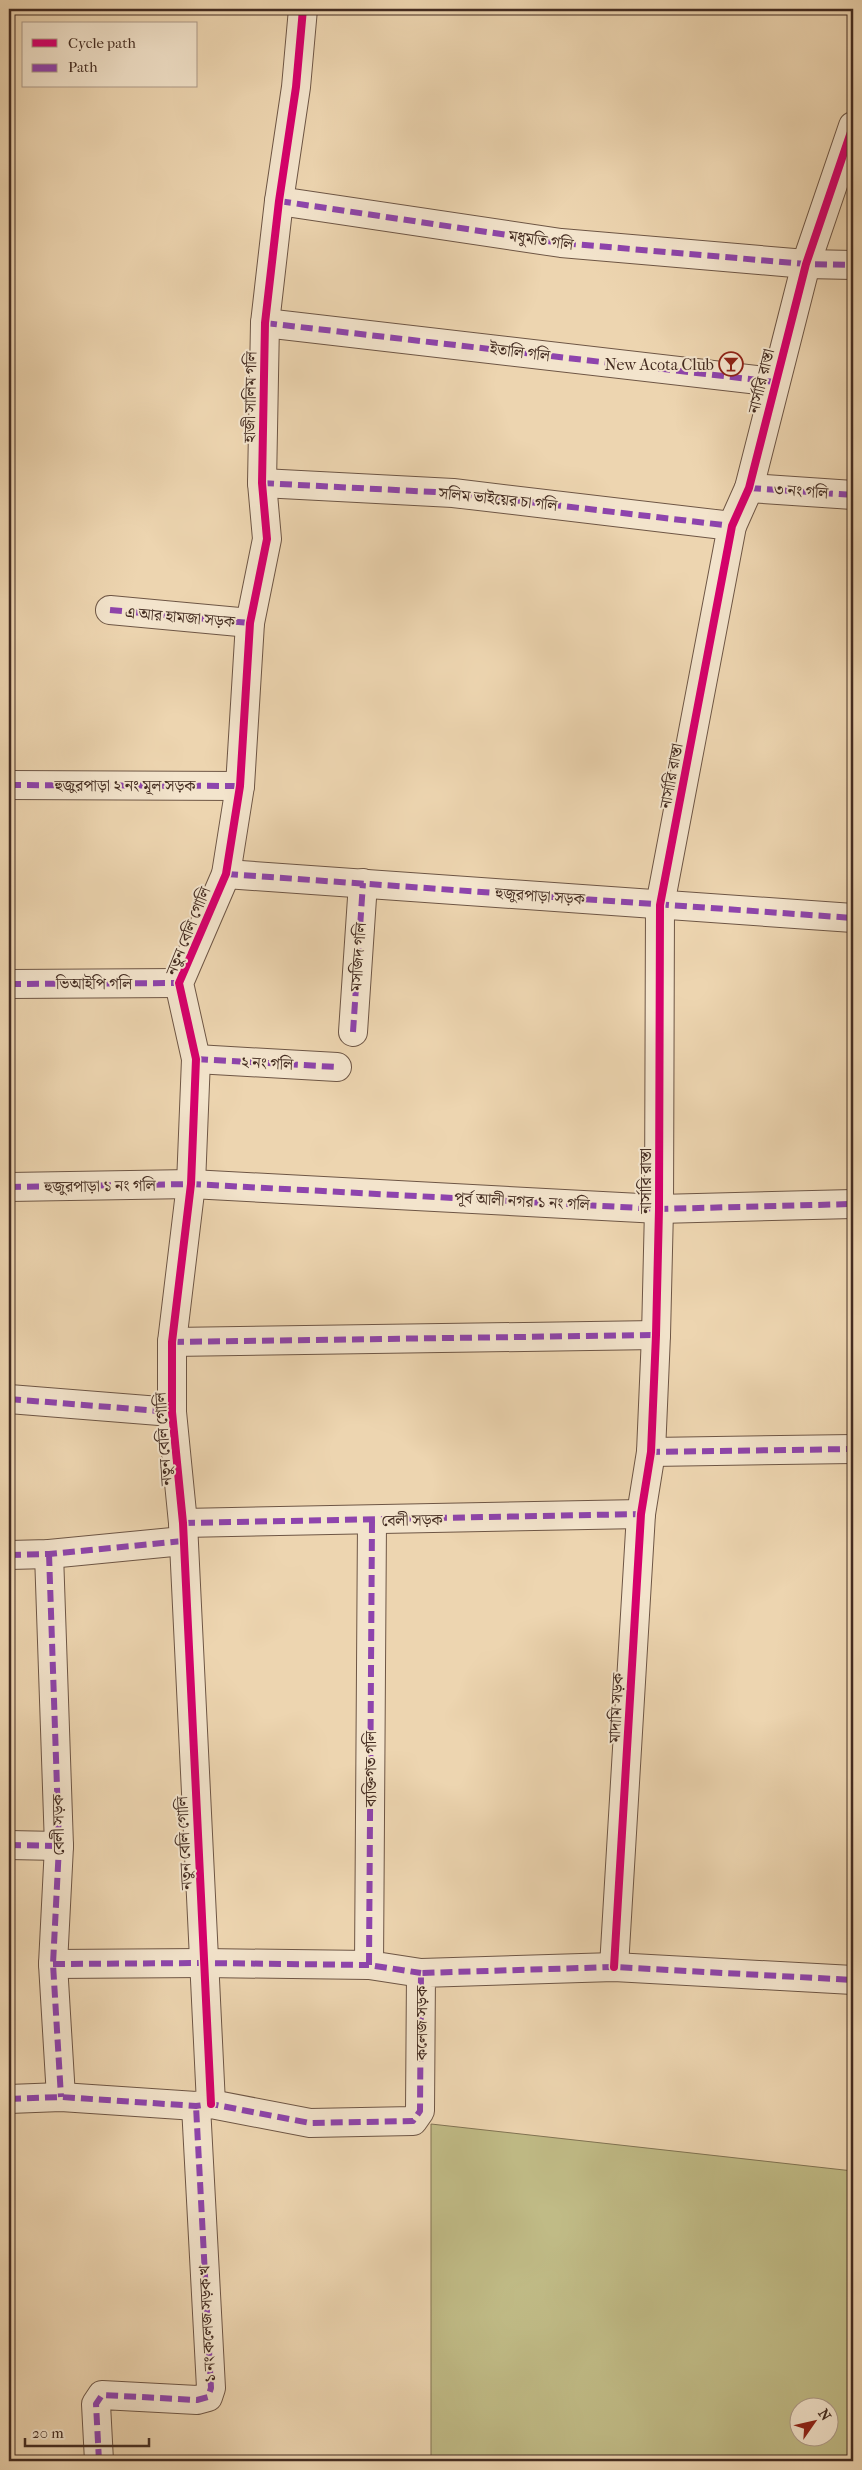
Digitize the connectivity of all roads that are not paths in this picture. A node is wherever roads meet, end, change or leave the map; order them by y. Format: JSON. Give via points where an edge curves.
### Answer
{"nodes":[{"id":1,"x":303,"y":9,"type":"edge"},
{"id":2,"x":853,"y":126,"type":"edge"},
{"id":3,"x":279,"y":201,"type":"junction"},
{"id":4,"x":806,"y":264,"type":"junction"},
{"id":5,"x":853,"y":265,"type":"edge"},
{"id":6,"x":265,"y":323,"type":"junction"},
{"id":7,"x":775,"y":382,"type":"junction"},
{"id":8,"x":262,"y":483,"type":"junction"},
{"id":9,"x":748,"y":488,"type":"junction"},
{"id":10,"x":853,"y":495,"type":"edge"},
{"id":11,"x":732,"y":526,"type":"junction"},
{"id":12,"x":110,"y":610,"type":"dead end"},
{"id":13,"x":250,"y":623,"type":"junction"},
{"id":14,"x":9,"y":785,"type":"edge"},
{"id":15,"x":240,"y":786,"type":"junction"},
{"id":16,"x":226,"y":874,"type":"junction"},
{"id":17,"x":363,"y":883,"type":"junction"},
{"id":18,"x":660,"y":905,"type":"junction"},
{"id":19,"x":853,"y":918,"type":"edge"},
{"id":20,"x":180,"y":983,"type":"junction"},
{"id":21,"x":9,"y":984,"type":"edge"},
{"id":22,"x":353,"y":1032,"type":"dead end"},
{"id":23,"x":196,"y":1059,"type":"junction"},
{"id":24,"x":337,"y":1067,"type":"dead end"},
{"id":25,"x":191,"y":1184,"type":"junction"},
{"id":26,"x":9,"y":1186,"type":"edge"},
{"id":27,"x":853,"y":1204,"type":"edge"},
{"id":28,"x":659,"y":1208,"type":"junction"},
{"id":29,"x":656,"y":1335,"type":"junction"},
{"id":30,"x":172,"y":1342,"type":"junction"},
{"id":31,"x":9,"y":1399,"type":"edge"},
{"id":32,"x":172,"y":1412,"type":"junction"},
{"id":33,"x":853,"y":1449,"type":"edge"},
{"id":34,"x":651,"y":1452,"type":"junction"},
{"id":35,"x":641,"y":1514,"type":"junction"},
{"id":36,"x":372,"y":1521,"type":"junction"},
{"id":37,"x":183,"y":1532,"type":"junction"},
{"id":38,"x":49,"y":1554,"type":"junction"},
{"id":39,"x":9,"y":1555,"type":"edge"},
{"id":40,"x":9,"y":1845,"type":"edge"},
{"id":41,"x":59,"y":1846,"type":"junction"},
{"id":42,"x":204,"y":1963,"type":"junction"},
{"id":43,"x":53,"y":1964,"type":"junction"},
{"id":44,"x":369,"y":1965,"type":"junction"},
{"id":45,"x":614,"y":1967,"type":"junction"},
{"id":46,"x":421,"y":1972,"type":"junction"},
{"id":47,"x":853,"y":1980,"type":"edge"},
{"id":48,"x":61,"y":2097,"type":"junction"},
{"id":49,"x":9,"y":2098,"type":"edge"},
{"id":50,"x":203,"y":2105,"type":"junction"},
{"id":51,"x":99,"y":2461,"type":"edge"}],
"edges":[{"from":1,"to":3,"type":"street","name":"হাজী সালিম গলি","via":[[296,87]]},
{"from":2,"to":4,"type":"street","name":"নার্সারি রাস্তা"},
{"from":3,"to":4,"type":"street","name":"মধুমতি গলি","via":[[561,244]]},
{"from":3,"to":6,"type":"street","name":"হাজী সালিম গলি"},
{"from":4,"to":5,"type":"street","name":"মধুমতি গলি"},
{"from":4,"to":7,"type":"street","name":"নার্সারি রাস্তা"},
{"from":6,"to":7,"type":"street","name":"ইতালি গলি"},
{"from":6,"to":8,"type":"street","name":"হাজী সালিম গলি"},
{"from":7,"to":9,"type":"street","name":"নার্সারি রাস্তা"},
{"from":8,"to":11,"type":"street","name":"সলিম ভাইয়ের চা গলি","via":[[453,493]]},
{"from":8,"to":13,"type":"street","name":"হাজী সালিম গলি","via":[[267,539]]},
{"from":9,"to":10,"type":"street","name":"৩ নং গলি"},
{"from":9,"to":11,"type":"street","name":"নার্সারি রাস্তা"},
{"from":11,"to":18,"type":"street","name":"নার্সারি রাস্তা"},
{"from":12,"to":13,"type":"street","name":"এ আর হামজা সড়ক"},
{"from":13,"to":15,"type":"street","name":"হাজী সালিম গলি"},
{"from":14,"to":15,"type":"street","name":"হুজুরপাড়া ২ নং মূল সড়ক"},
{"from":15,"to":16,"type":"street","name":"নতুন বেলি গোলি"},
{"from":16,"to":17,"type":"street","name":"হুজুরপাড়া সড়ক"},
{"from":16,"to":20,"type":"street","name":"নতুন বেলি গোলি"},
{"from":17,"to":18,"type":"street","name":"হুজুরপাড়া সড়ক"},
{"from":17,"to":22,"type":"street","name":"মসজিদ গলি"},
{"from":18,"to":19,"type":"street","name":"হুজুরপাড়া সড়ক"},
{"from":18,"to":28,"type":"street","name":"নার্সারি রাস্তা"},
{"from":20,"to":21,"type":"street","name":"ভিআইপি গলি"},
{"from":20,"to":23,"type":"street","name":"নতুন বেলি গোলি"},
{"from":23,"to":24,"type":"street","name":"২ নং গলি"},
{"from":23,"to":25,"type":"street","name":"নতুন বেলি গোলি"},
{"from":25,"to":26,"type":"street","name":"হুজুরপাড়া ১ নং গলি"},
{"from":25,"to":28,"type":"street","name":"পূর্ব আলী নগর ১ নং গলি"},
{"from":25,"to":30,"type":"street","name":"নতুন বেলি গোলি"},
{"from":27,"to":28,"type":"street","name":"পূর্ব আলী নগর ১ নং গলি"},
{"from":28,"to":29,"type":"street","name":"নার্সারি রাস্তা"},
{"from":29,"to":30,"type":"street"},
{"from":29,"to":34,"type":"street","name":"নার্সারি রাস্তা"},
{"from":30,"to":32,"type":"street","name":"নতুন বেলি গোলি"},
{"from":31,"to":32,"type":"street"},
{"from":32,"to":37,"type":"street","name":"নতুন বেলি গোলি"},
{"from":33,"to":34,"type":"street"},
{"from":34,"to":35,"type":"street","name":"মাদামি সড়ক"},
{"from":35,"to":36,"type":"street","name":"বেলী সড়ক"},
{"from":35,"to":45,"type":"street","name":"মাদামি সড়ক"},
{"from":36,"to":37,"type":"street","name":"বেলী সড়ক"},
{"from":36,"to":44,"type":"street","name":"ব্যক্তিগত গলি"},
{"from":37,"to":38,"type":"street"},
{"from":37,"to":42,"type":"street","name":"নতুন বেলি গোলি"},
{"from":38,"to":39,"type":"street"},
{"from":38,"to":41,"type":"street","name":"বেলী সড়ক"},
{"from":40,"to":41,"type":"street"},
{"from":41,"to":43,"type":"street","name":"বেলী সড়ক"},
{"from":42,"to":43,"type":"street"},
{"from":42,"to":44,"type":"street"},
{"from":42,"to":50,"type":"street","name":"নতুন বেলি গোলি"},
{"from":43,"to":48,"type":"street","name":"বেলী সড়ক"},
{"from":44,"to":46,"type":"street"},
{"from":45,"to":46,"type":"street","name":"কলেজ সড়ক"},
{"from":45,"to":47,"type":"street","name":"কলেজ সড়ক"},
{"from":46,"to":50,"type":"street","name":"কলেজ সড়ক","via":[[420,2111],[413,2121],[310,2123]]},
{"from":48,"to":49,"type":"street","name":"কলেজ সড়ক"},
{"from":48,"to":50,"type":"street","name":"কলেজ সড়ক"},
{"from":50,"to":51,"type":"street","name":"১ নং কলেজ সড়ক খ","via":[[211,2388],[208,2397],[197,2400],[102,2395],[96,2404]]}]}
